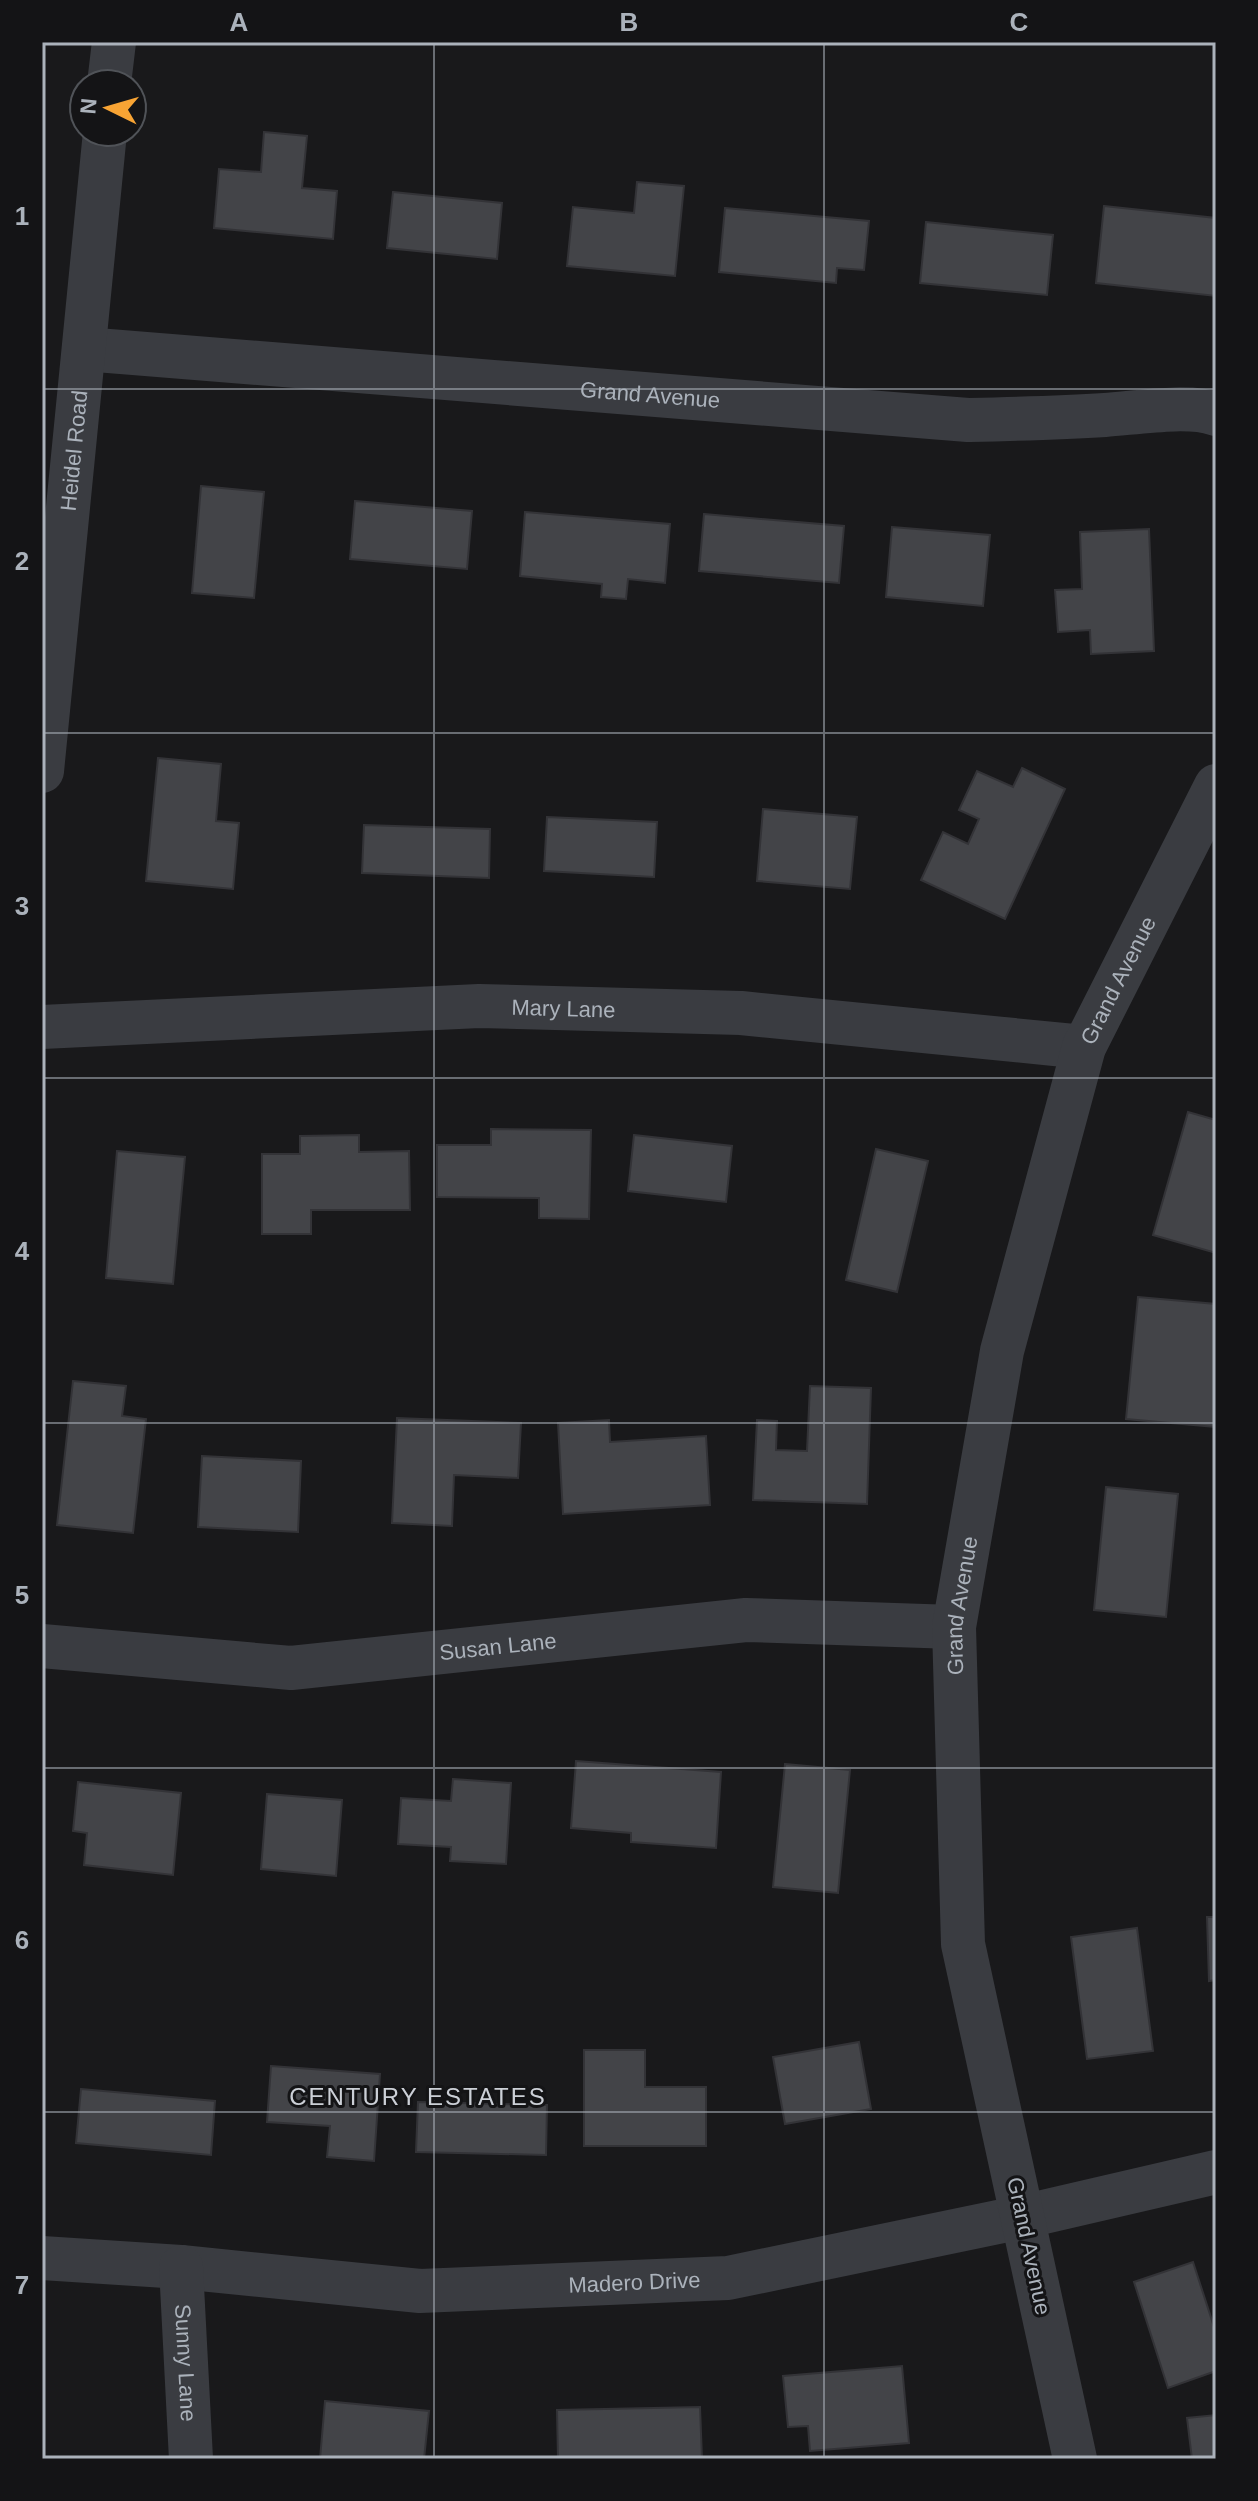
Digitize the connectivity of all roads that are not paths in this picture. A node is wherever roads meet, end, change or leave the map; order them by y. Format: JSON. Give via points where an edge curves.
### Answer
{"nodes":[{"id":1,"x":114,"y":42,"type":"edge"},
{"id":2,"x":111,"y":68,"type":"edge"},
{"id":3,"x":103,"y":148,"type":"edge"},
{"id":4,"x":84,"y":349,"type":"junction"},
{"id":5,"x":1216,"y":414,"type":"edge"},
{"id":6,"x":42,"y":771,"type":"edge"},
{"id":7,"x":1216,"y":786,"type":"edge"},
{"id":8,"x":42,"y":1027,"type":"edge"},
{"id":9,"x":1084,"y":1047,"type":"junction"},
{"id":10,"x":954,"y":1627,"type":"junction"},
{"id":11,"x":42,"y":1646,"type":"edge"},
{"id":12,"x":1216,"y":2172,"type":"edge"},
{"id":13,"x":1022,"y":2217,"type":"junction"},
{"id":14,"x":42,"y":2258,"type":"edge"},
{"id":15,"x":181,"y":2267,"type":"junction"},
{"id":16,"x":191,"y":2459,"type":"edge"},
{"id":17,"x":1075,"y":2459,"type":"edge"}],
"edges":[{"from":1,"to":2,"type":"street"},
{"from":3,"to":4,"type":"street","name":"Heidel Road"},
{"from":4,"to":5,"type":"street","name":"Grand Avenue","via":[[968,420],[1168,410]]},
{"from":4,"to":6,"type":"street","name":"Heidel Road"},
{"from":7,"to":9,"type":"street","name":"Grand Avenue"},
{"from":8,"to":9,"type":"street","name":"Mary Lane","via":[[479,1006],[741,1013]]},
{"from":9,"to":10,"type":"street","name":"Grand Avenue","via":[[1002,1351]]},
{"from":10,"to":11,"type":"street","name":"Susan Lane","via":[[746,1620],[291,1668]]},
{"from":10,"to":13,"type":"street","name":"Grand Avenue","via":[[963,1944]]},
{"from":12,"to":13,"type":"street","name":"Madero Drive"},
{"from":13,"to":15,"type":"street","name":"Madero Drive","via":[[728,2278],[420,2291]]},
{"from":13,"to":17,"type":"street","name":"Grand Avenue"},
{"from":14,"to":15,"type":"street","name":"Madero Drive"},
{"from":15,"to":16,"type":"street","name":"Sunny Lane"}]}
